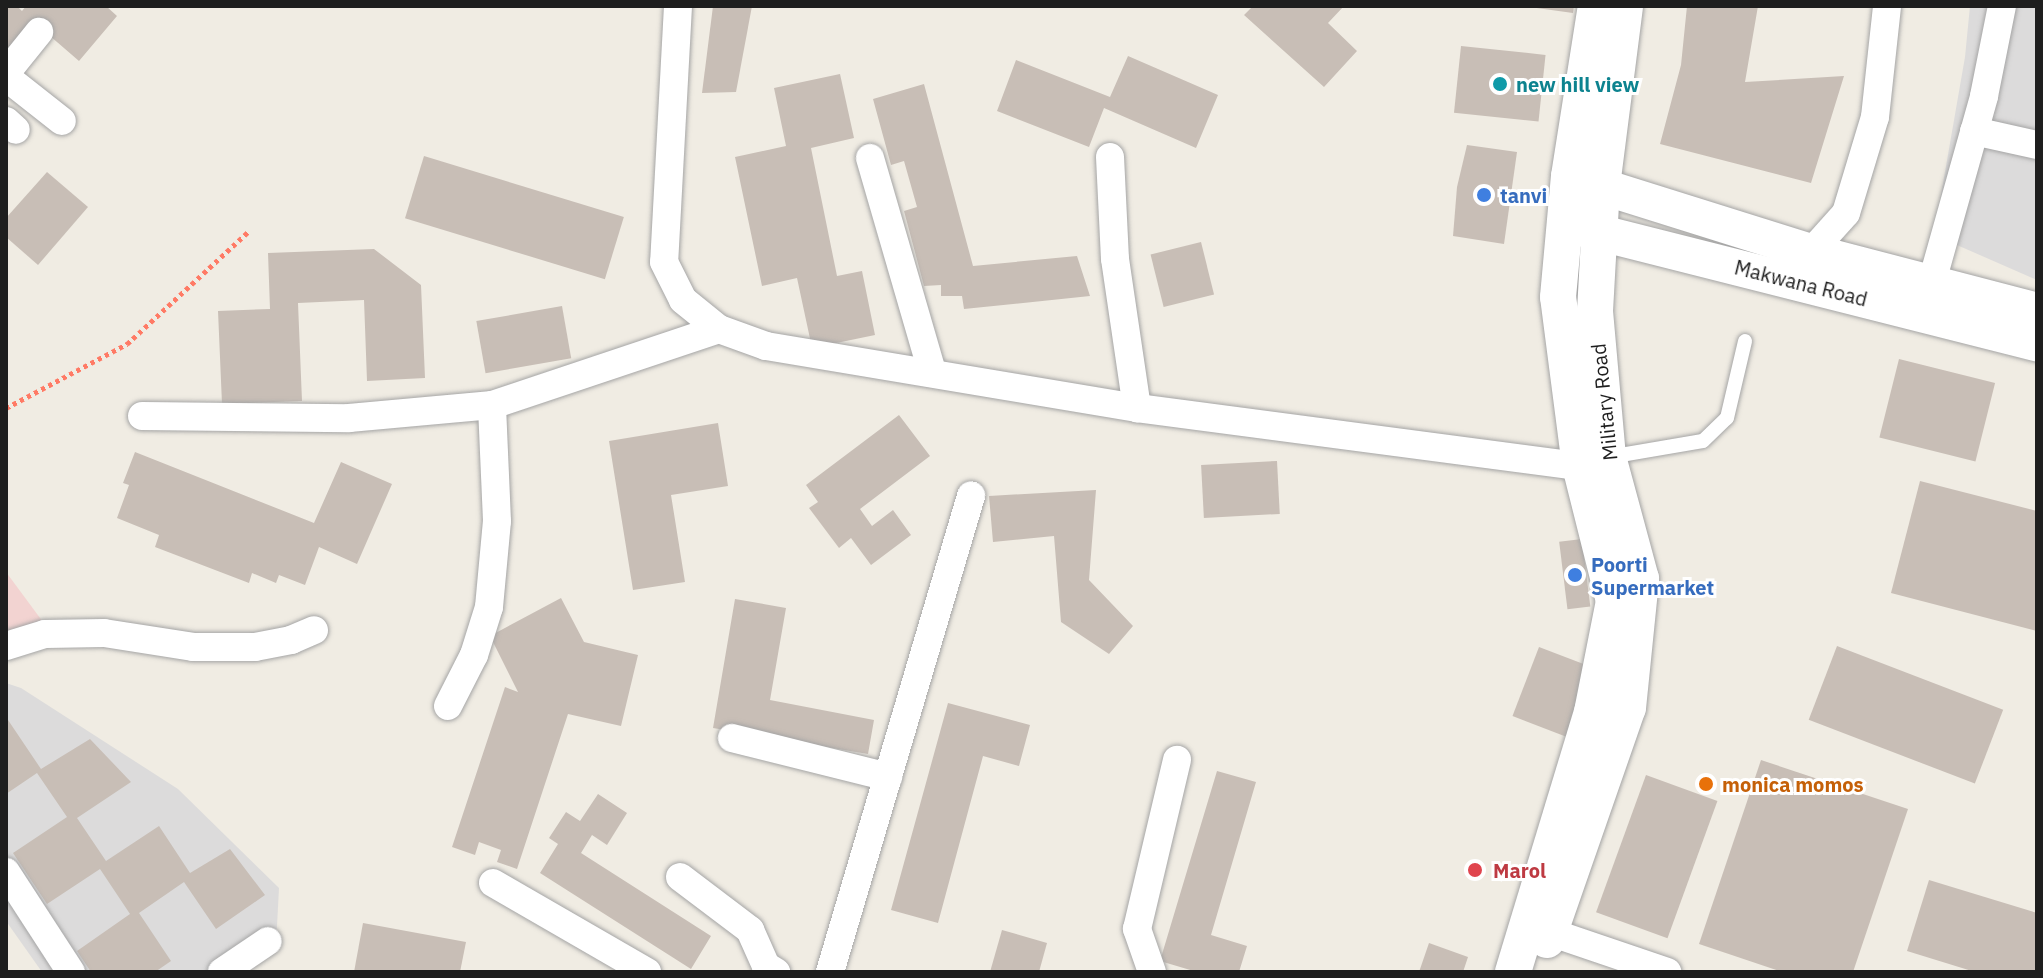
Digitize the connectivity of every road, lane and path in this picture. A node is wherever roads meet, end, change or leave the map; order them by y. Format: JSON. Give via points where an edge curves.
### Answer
{"nodes":[{"id":1,"x":678,"y":6,"type":"edge"},
{"id":2,"x":1596,"y":6,"type":"edge"},
{"id":3,"x":1625,"y":6,"type":"edge"},
{"id":4,"x":1887,"y":6,"type":"edge"},
{"id":5,"x":2002,"y":6,"type":"edge"},
{"id":6,"x":39,"y":32,"type":"dead end"},
{"id":7,"x":6,"y":75,"type":"edge"},
{"id":8,"x":62,"y":121,"type":"dead end"},
{"id":9,"x":1974,"y":131,"type":"junction"},
{"id":10,"x":2037,"y":145,"type":"edge"},
{"id":11,"x":1110,"y":157,"type":"dead end"},
{"id":12,"x":870,"y":158,"type":"dead end"},
{"id":13,"x":1585,"y":181,"type":"junction"},
{"id":14,"x":1564,"y":224,"type":"junction"},
{"id":15,"x":248,"y":232,"type":"dead end"},
{"id":16,"x":1599,"y":232,"type":"junction"},
{"id":17,"x":1764,"y":237,"type":"junction"},
{"id":18,"x":1805,"y":268,"type":"junction"},
{"id":19,"x":1754,"y":272,"type":"junction"},
{"id":20,"x":1927,"y":299,"type":"junction"},
{"id":21,"x":2037,"y":311,"type":"edge"},
{"id":22,"x":719,"y":329,"type":"junction"},
{"id":23,"x":1745,"y":341,"type":"dead end"},
{"id":24,"x":2037,"y":343,"type":"edge"},
{"id":25,"x":932,"y":372,"type":"junction"},
{"id":26,"x":492,"y":405,"type":"junction"},
{"id":27,"x":6,"y":408,"type":"edge"},
{"id":28,"x":1137,"y":408,"type":"junction"},
{"id":29,"x":142,"y":416,"type":"dead end"},
{"id":30,"x":1594,"y":462,"type":"junction"},
{"id":31,"x":971,"y":495,"type":"dead end"},
{"id":32,"x":314,"y":630,"type":"dead end"},
{"id":33,"x":6,"y":646,"type":"edge"},
{"id":34,"x":448,"y":706,"type":"dead end"},
{"id":35,"x":732,"y":738,"type":"dead end"},
{"id":36,"x":1177,"y":760,"type":"dead end"},
{"id":37,"x":888,"y":777,"type":"junction"},
{"id":38,"x":6,"y":872,"type":"edge"},
{"id":39,"x":680,"y":877,"type":"dead end"},
{"id":40,"x":493,"y":883,"type":"dead end"},
{"id":41,"x":1538,"y":928,"type":"junction"},
{"id":42,"x":268,"y":941,"type":"dead end"},
{"id":43,"x":71,"y":972,"type":"edge"},
{"id":44,"x":222,"y":972,"type":"edge"},
{"id":45,"x":647,"y":972,"type":"edge"},
{"id":46,"x":776,"y":972,"type":"edge"},
{"id":47,"x":830,"y":972,"type":"edge"},
{"id":48,"x":1152,"y":972,"type":"edge"},
{"id":49,"x":1513,"y":972,"type":"edge"},
{"id":50,"x":1538,"y":972,"type":"edge"},
{"id":51,"x":1667,"y":972,"type":"edge"}],
"edges":[{"from":1,"to":22,"type":"street","via":[[664,262],[683,300]]},
{"from":2,"to":13,"type":"street"},
{"from":3,"to":13,"type":"street","name":"Military Road"},
{"from":4,"to":18,"type":"street","via":[[1875,117],[1846,213]]},
{"from":5,"to":9,"type":"street"},
{"from":6,"to":7,"type":"street"},
{"from":7,"to":8,"type":"street"},
{"from":9,"to":10,"type":"street"},
{"from":9,"to":20,"type":"street"},
{"from":11,"to":28,"type":"street","via":[[1115,259]]},
{"from":12,"to":25,"type":"street"},
{"from":13,"to":14,"type":"street"},
{"from":13,"to":16,"type":"street","name":"Military Road"},
{"from":13,"to":17,"type":"street","name":"Makwana Road"},
{"from":14,"to":16,"type":"street","name":"Makwana Road"},
{"from":14,"to":30,"type":"street","via":[[1558,297]]},
{"from":15,"to":27,"type":"path","via":[[127,344]]},
{"from":16,"to":19,"type":"street","name":"Makwana Road"},
{"from":16,"to":30,"type":"street","name":"Military Road"},
{"from":17,"to":18,"type":"street","name":"Makwana Road"},
{"from":17,"to":19,"type":"street"},
{"from":18,"to":19,"type":"street","name":"Makwana Road"},
{"from":18,"to":20,"type":"street","name":"Makwana Road"},
{"from":20,"to":21,"type":"street","name":"Makwana Road"},
{"from":20,"to":24,"type":"street","name":"Makwana Road"},
{"from":22,"to":25,"type":"street","via":[[766,346]]},
{"from":22,"to":26,"type":"street"},
{"from":23,"to":30,"type":"lane","via":[[1727,418],[1703,441]]},
{"from":25,"to":28,"type":"street"},
{"from":26,"to":29,"type":"street","via":[[349,418]]},
{"from":26,"to":34,"type":"street","via":[[497,521],[489,607],[474,655]]},
{"from":28,"to":30,"type":"street"},
{"from":30,"to":41,"type":"street","name":"Military Road","via":[[1641,579],[1611,705]]},
{"from":31,"to":37,"type":"street"},
{"from":32,"to":33,"type":"street","via":[[255,647],[193,647],[104,633],[45,634]]},
{"from":35,"to":37,"type":"street"},
{"from":36,"to":48,"type":"street","via":[[1137,929]]},
{"from":37,"to":47,"type":"street"},
{"from":38,"to":43,"type":"street"},
{"from":39,"to":46,"type":"street","via":[[750,930],[766,966]]},
{"from":40,"to":45,"type":"street"},
{"from":41,"to":49,"type":"street"},
{"from":41,"to":50,"type":"street","name":"Military Road"},
{"from":41,"to":51,"type":"street"},
{"from":42,"to":44,"type":"street"}]}
